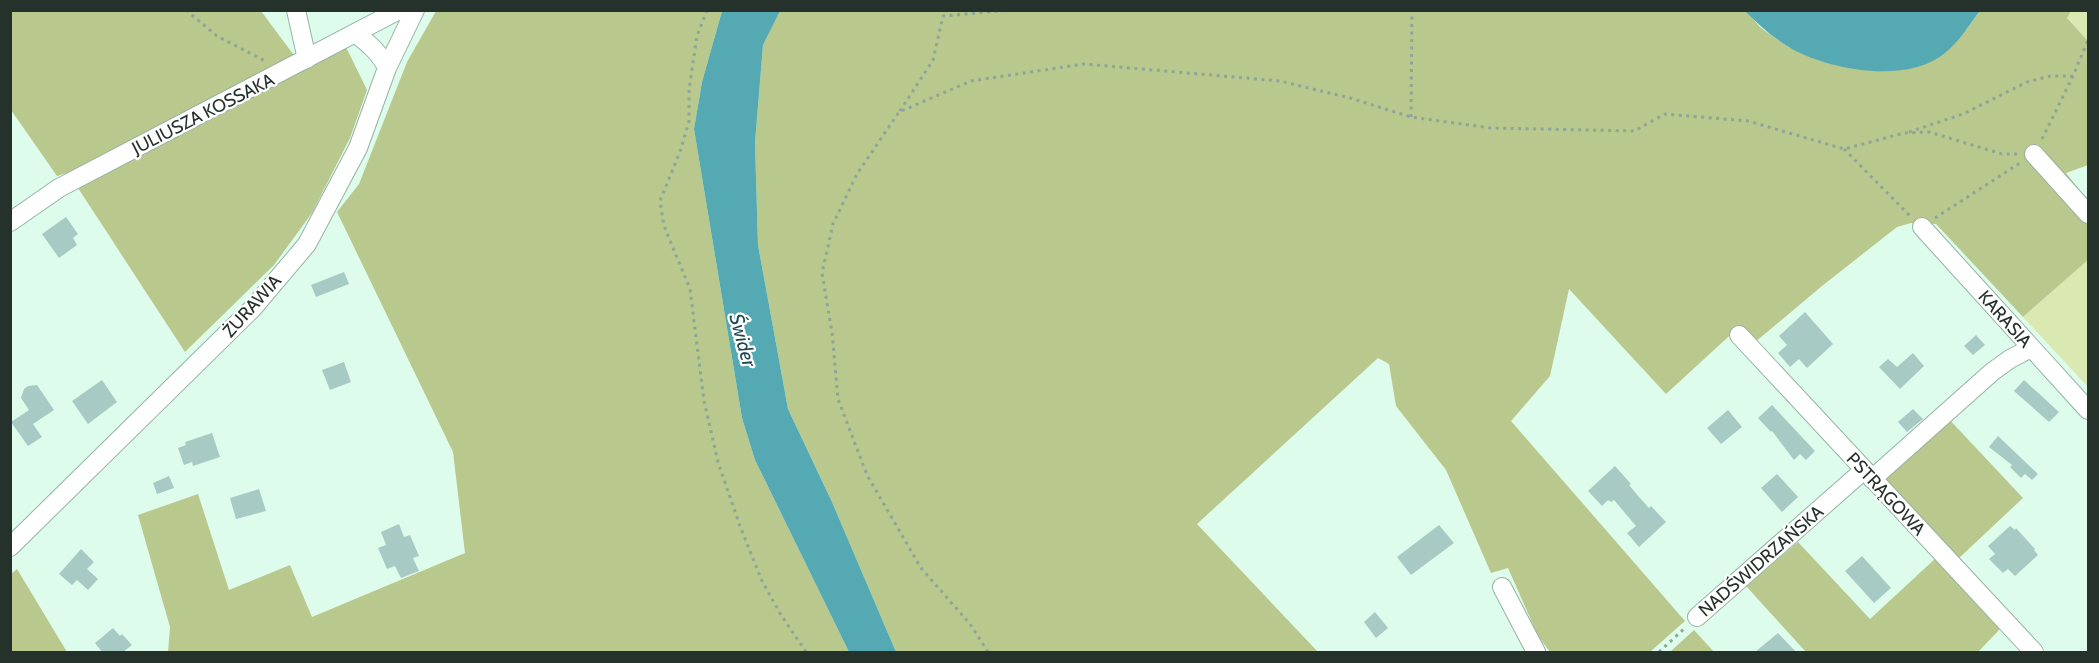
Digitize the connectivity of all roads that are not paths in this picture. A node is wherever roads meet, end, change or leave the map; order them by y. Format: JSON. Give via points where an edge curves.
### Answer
{"nodes":[{"id":1,"x":296,"y":10,"type":"edge"},
{"id":2,"x":399,"y":10,"type":"edge"},
{"id":3,"x":415,"y":10,"type":"edge"},
{"id":4,"x":355,"y":33,"type":"junction"},
{"id":5,"x":307,"y":59,"type":"junction"},
{"id":6,"x":387,"y":68,"type":"junction"},
{"id":7,"x":2034,"y":154,"type":"road end"},
{"id":8,"x":2088,"y":214,"type":"edge"},
{"id":9,"x":10,"y":222,"type":"edge"},
{"id":10,"x":1922,"y":227,"type":"road end"},
{"id":11,"x":1739,"y":335,"type":"dead end"},
{"id":12,"x":2031,"y":348,"type":"junction"},
{"id":13,"x":2088,"y":410,"type":"edge"},
{"id":14,"x":1868,"y":475,"type":"junction"},
{"id":15,"x":10,"y":547,"type":"edge"},
{"id":16,"x":1502,"y":587,"type":"dead end"},
{"id":17,"x":1697,"y":617,"type":"road end"},
{"id":18,"x":1536,"y":652,"type":"edge"},
{"id":19,"x":2034,"y":652,"type":"edge"}],
"edges":[{"from":1,"to":5,"type":"street"},
{"from":2,"to":4,"type":"street","name":"JULIUSZA KOSSAKA"},
{"from":3,"to":6,"type":"street","name":"ŻURAWIA"},
{"from":4,"to":5,"type":"street","name":"JULIUSZA KOSSAKA"},
{"from":4,"to":6,"type":"street"},
{"from":5,"to":9,"type":"street","name":"JULIUSZA KOSSAKA","via":[[59,188]]},
{"from":6,"to":15,"type":"street","name":"ŻURAWIA","via":[[358,148],[307,244],[253,308]]},
{"from":7,"to":8,"type":"street"},
{"from":10,"to":12,"type":"street","name":"KARASIA"},
{"from":11,"to":14,"type":"street","name":"PSTRĄGOWA"},
{"from":12,"to":13,"type":"street","name":"KARASIA"},
{"from":12,"to":14,"type":"street","name":"NADŚWIDRZAŃSKA","via":[[1992,372]]},
{"from":14,"to":17,"type":"street","name":"NADŚWIDRZAŃSKA"},
{"from":14,"to":19,"type":"street","name":"PSTRĄGOWA"},
{"from":16,"to":18,"type":"street"}]}
